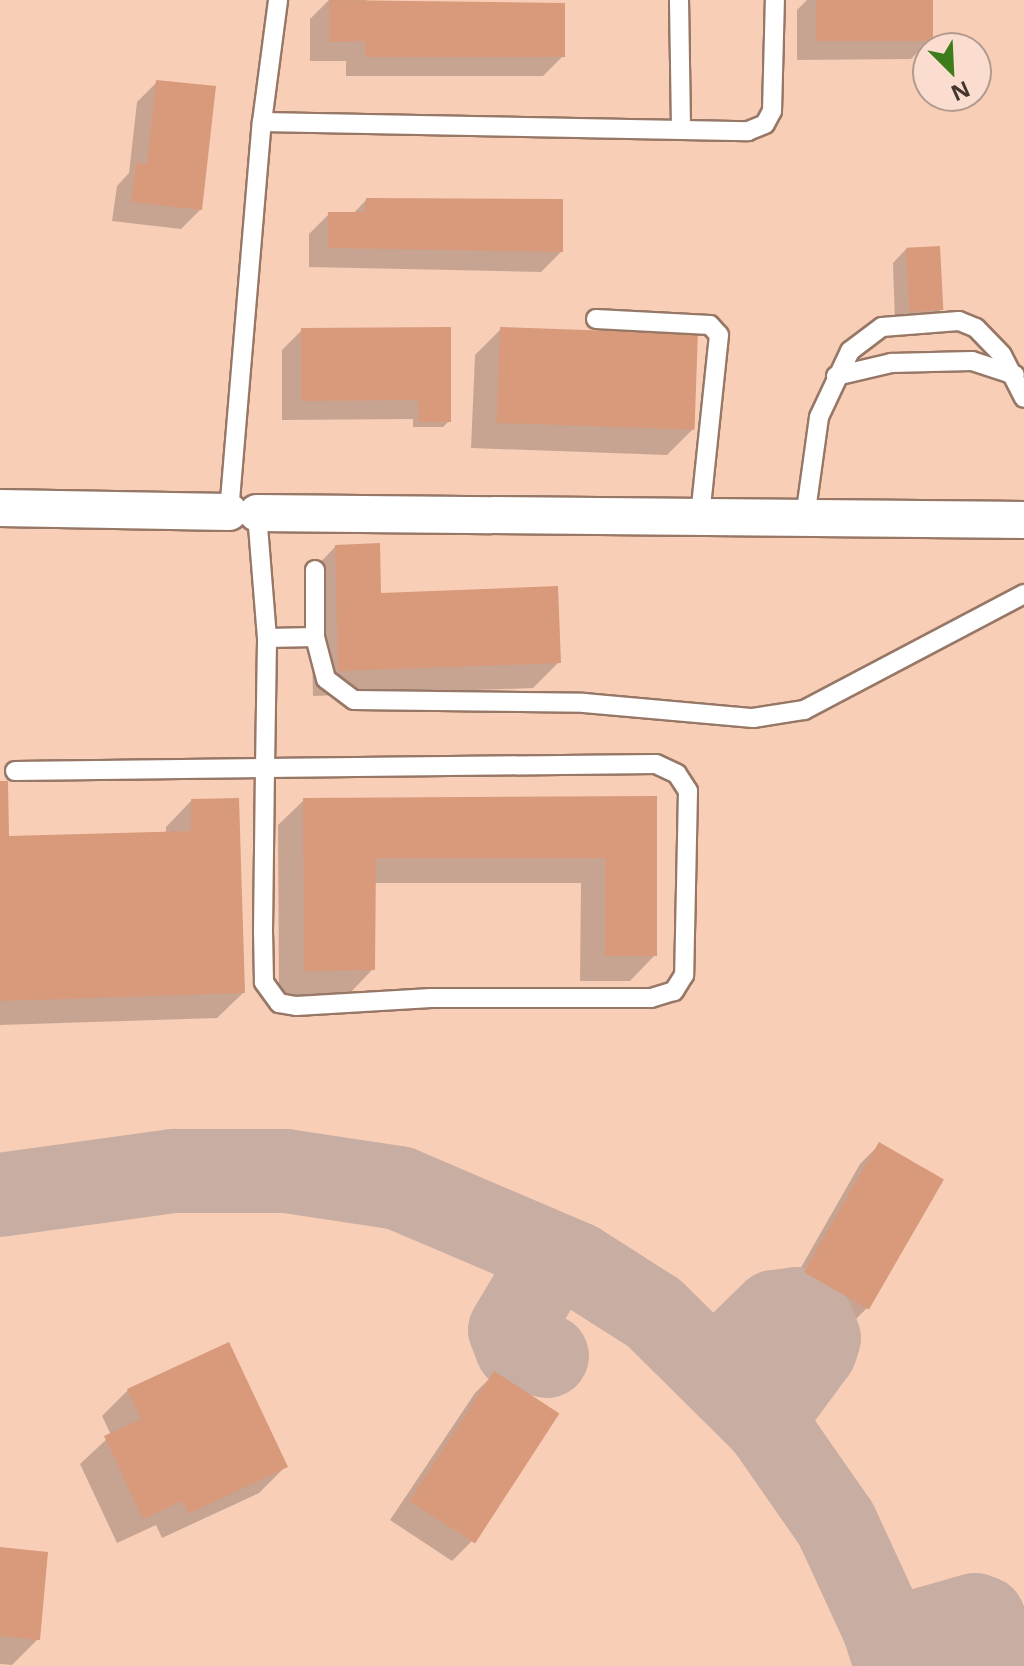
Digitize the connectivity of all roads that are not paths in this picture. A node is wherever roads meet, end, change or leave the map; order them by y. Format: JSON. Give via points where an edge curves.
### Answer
{"nodes":[{"id":1,"x":278,"y":0,"type":"edge"},
{"id":2,"x":679,"y":0,"type":"edge"},
{"id":3,"x":775,"y":0,"type":"edge"},
{"id":4,"x":262,"y":122,"type":"junction"},
{"id":5,"x":681,"y":130,"type":"junction"},
{"id":6,"x":596,"y":319,"type":"dead end"},
{"id":7,"x":1015,"y":375,"type":"junction"},
{"id":8,"x":836,"y":376,"type":"junction"},
{"id":9,"x":1024,"y":398,"type":"edge"},
{"id":10,"x":0,"y":508,"type":"edge"},
{"id":11,"x":243,"y":512,"type":"junction"},
{"id":12,"x":700,"y":517,"type":"junction"},
{"id":13,"x":805,"y":518,"type":"junction"},
{"id":14,"x":1024,"y":520,"type":"edge"},
{"id":15,"x":315,"y":570,"type":"dead end"},
{"id":16,"x":1024,"y":594,"type":"edge"},
{"id":17,"x":315,"y":637,"type":"junction"},
{"id":18,"x":267,"y":638,"type":"junction"},
{"id":19,"x":265,"y":768,"type":"junction"},
{"id":20,"x":15,"y":771,"type":"dead end"}],
"edges":[{"from":1,"to":4,"type":"lane"},
{"from":2,"to":5,"type":"lane"},
{"from":3,"to":5,"type":"lane","via":[[772,111],[765,124],[748,131]]},
{"from":4,"to":5,"type":"lane"},
{"from":4,"to":11,"type":"lane"},
{"from":6,"to":12,"type":"lane","via":[[710,325],[719,335]]},
{"from":7,"to":8,"type":"lane","via":[[972,361],[891,363]]},
{"from":7,"to":8,"type":"lane","via":[[991,342],[959,321],[882,327],[850,351]]},
{"from":7,"to":9,"type":"lane"},
{"from":8,"to":13,"type":"lane","via":[[819,417]]},
{"from":10,"to":11,"type":"street"},
{"from":11,"to":12,"type":"street"},
{"from":11,"to":18,"type":"lane"},
{"from":12,"to":13,"type":"street"},
{"from":13,"to":14,"type":"street"},
{"from":15,"to":17,"type":"lane"},
{"from":16,"to":17,"type":"lane","via":[[804,710],[779,717],[584,703],[354,700],[326,679]]},
{"from":17,"to":18,"type":"lane"},
{"from":18,"to":19,"type":"lane"},
{"from":19,"to":19,"type":"lane","via":[[656,764],[688,791],[684,975],[674,991],[651,998],[279,1003],[264,982]]},
{"from":19,"to":20,"type":"lane"}]}
